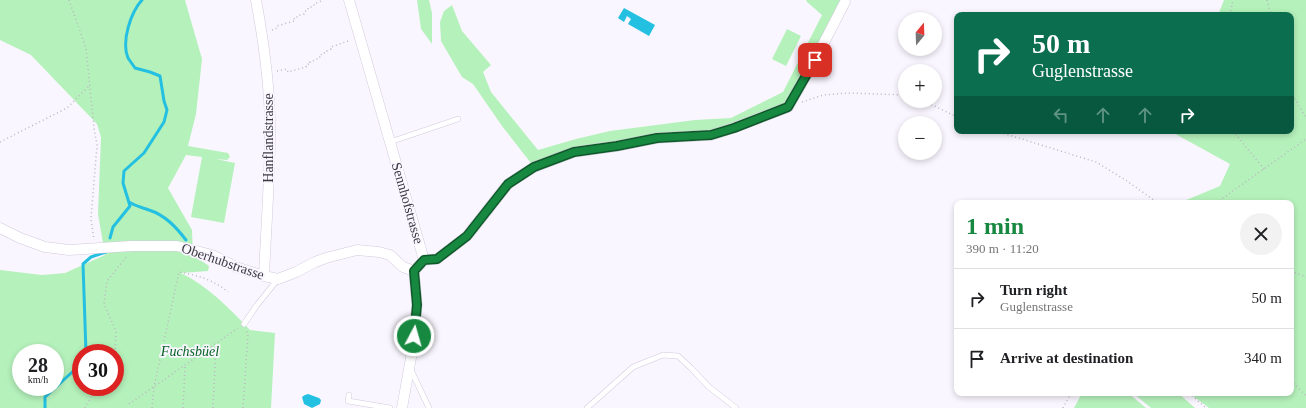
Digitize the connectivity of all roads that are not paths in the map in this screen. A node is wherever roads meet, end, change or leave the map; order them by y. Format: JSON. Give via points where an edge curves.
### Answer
{"nodes":[{"id":1,"x":256,"y":0,"type":"edge"},
{"id":2,"x":348,"y":0,"type":"edge"},
{"id":3,"x":845,"y":2,"type":"dead end"},
{"id":4,"x":458,"y":119,"type":"dead end"},
{"id":5,"x":390,"y":142,"type":"junction"},
{"id":6,"x":0,"y":228,"type":"edge"},
{"id":7,"x":424,"y":260,"type":"junction"},
{"id":8,"x":414,"y":271,"type":"junction"},
{"id":9,"x":264,"y":276,"type":"junction"},
{"id":10,"x":278,"y":279,"type":"junction"},
{"id":11,"x":244,"y":324,"type":"road end"},
{"id":12,"x":409,"y":367,"type":"junction"},
{"id":13,"x":349,"y":395,"type":"dead end"},
{"id":14,"x":390,"y":408,"type":"edge"},
{"id":15,"x":402,"y":408,"type":"edge"},
{"id":16,"x":429,"y":408,"type":"edge"},
{"id":17,"x":587,"y":408,"type":"edge"},
{"id":18,"x":736,"y":408,"type":"edge"}],
"edges":[{"from":1,"to":9,"type":"street","name":"Hanflandstrasse","via":[[267,72],[270,131]]},
{"from":2,"to":5,"type":"street","name":"Sennhofstrasse"},
{"from":3,"to":7,"type":"street","via":[[788,107],[711,135],[657,138],[574,152],[534,167],[508,184],[467,236],[437,259]]},
{"from":4,"to":5,"type":"lane"},
{"from":5,"to":7,"type":"street","name":"Sennhofstrasse"},
{"from":6,"to":9,"type":"street","name":"Oberhubstrasse","via":[[45,247],[69,250],[177,246],[212,255],[236,267]]},
{"from":7,"to":8,"type":"street","name":"Sennhofstrasse"},
{"from":8,"to":10,"type":"street","name":"Oberhubstrasse","via":[[404,267],[390,255],[358,250],[326,258]]},
{"from":8,"to":12,"type":"street","via":[[417,305]]},
{"from":9,"to":10,"type":"street","name":"Oberhubstrasse"},
{"from":10,"to":11,"type":"lane"},
{"from":12,"to":15,"type":"street"},
{"from":12,"to":16,"type":"lane"},
{"from":13,"to":14,"type":"lane","via":[[348,401]]},
{"from":17,"to":18,"type":"lane","via":[[632,367],[663,355],[678,356],[709,387]]}]}
